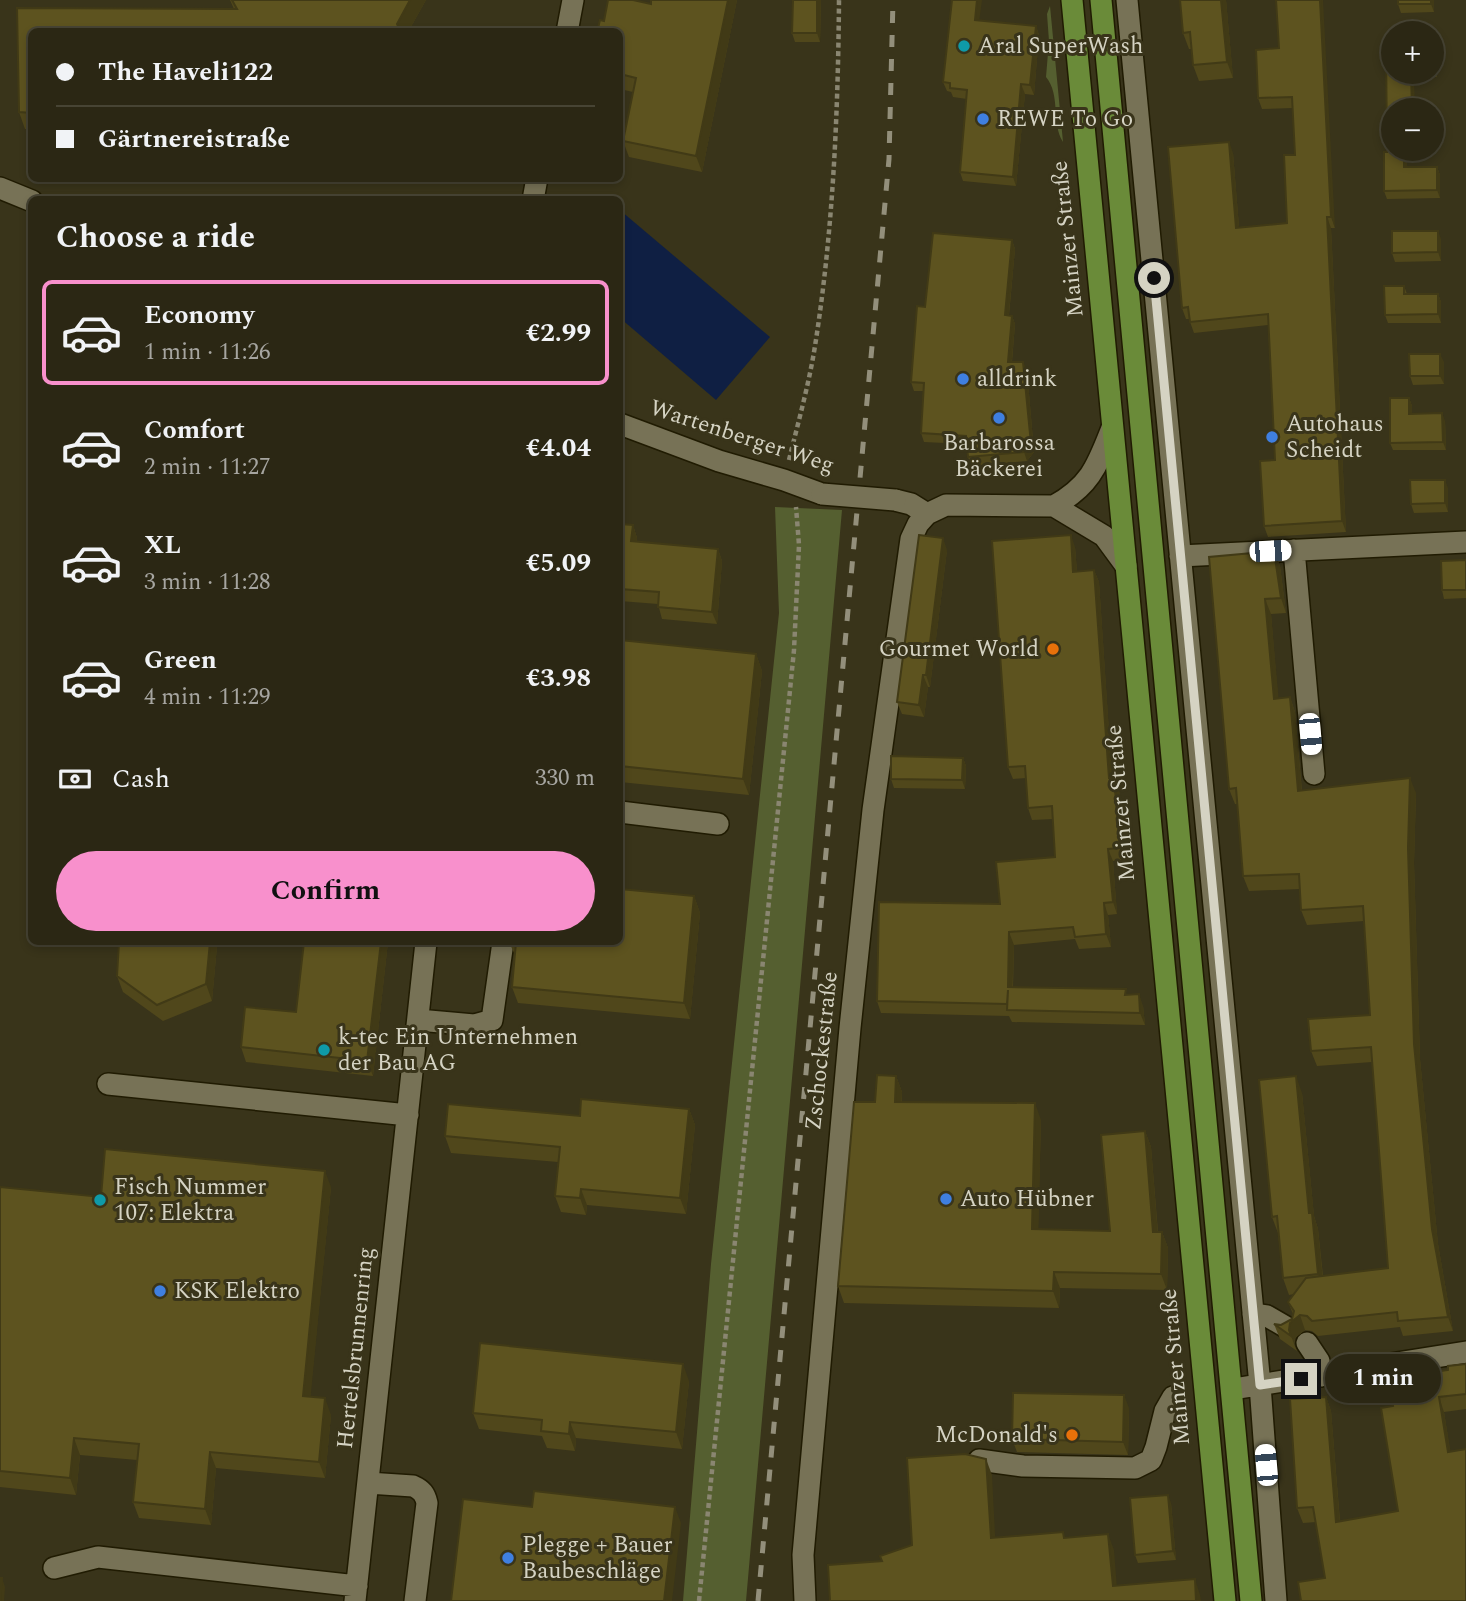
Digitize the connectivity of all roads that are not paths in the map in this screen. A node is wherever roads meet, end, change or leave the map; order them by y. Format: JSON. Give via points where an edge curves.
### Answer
{"nodes":[{"id":1,"x":573,"y":0,"type":"edge"},
{"id":2,"x":1072,"y":0,"type":"edge"},
{"id":3,"x":1101,"y":0,"type":"edge"},
{"id":4,"x":1127,"y":0,"type":"edge"},
{"id":5,"x":568,"y":28,"type":"edge"},
{"id":6,"x":0,"y":188,"type":"edge"},
{"id":7,"x":28,"y":199,"type":"edge"},
{"id":8,"x":623,"y":425,"type":"edge"},
{"id":9,"x":1112,"y":428,"type":"junction"},
{"id":10,"x":1054,"y":506,"type":"junction"},
{"id":11,"x":927,"y":514,"type":"junction"},
{"id":12,"x":1466,"y":542,"type":"edge"},
{"id":13,"x":1294,"y":550,"type":"junction"},
{"id":14,"x":1180,"y":556,"type":"junction"},
{"id":15,"x":1126,"y":566,"type":"junction"},
{"id":16,"x":1314,"y":774,"type":"dead end"},
{"id":17,"x":623,"y":812,"type":"edge"},
{"id":18,"x":718,"y":824,"type":"dead end"},
{"id":19,"x":426,"y":945,"type":"edge"},
{"id":20,"x":503,"y":945,"type":"edge"},
{"id":21,"x":418,"y":1020,"type":"junction"},
{"id":22,"x":108,"y":1084,"type":"dead end"},
{"id":23,"x":408,"y":1115,"type":"junction"},
{"id":24,"x":1253,"y":1314,"type":"junction"},
{"id":25,"x":1286,"y":1327,"type":"edge"},
{"id":26,"x":1307,"y":1343,"type":"dead end"},
{"id":27,"x":1466,"y":1352,"type":"edge"},
{"id":28,"x":1321,"y":1376,"type":"junction"},
{"id":29,"x":1260,"y":1385,"type":"junction"},
{"id":30,"x":1233,"y":1389,"type":"junction"},
{"id":31,"x":1173,"y":1396,"type":"dead end"},
{"id":32,"x":979,"y":1460,"type":"edge"},
{"id":33,"x":368,"y":1483,"type":"junction"},
{"id":34,"x":54,"y":1568,"type":"dead end"},
{"id":35,"x":356,"y":1594,"type":"edge"},
{"id":36,"x":415,"y":1601,"type":"edge"},
{"id":37,"x":805,"y":1601,"type":"edge"},
{"id":38,"x":1225,"y":1601,"type":"edge"},
{"id":39,"x":1251,"y":1601,"type":"edge"},
{"id":40,"x":1276,"y":1601,"type":"edge"}],
"edges":[{"from":1,"to":5,"type":"street"},
{"from":2,"to":9,"type":"main road","name":"Mainzer Straße"},
{"from":3,"to":30,"type":"main road"},
{"from":4,"to":14,"type":"street"},
{"from":6,"to":7,"type":"street"},
{"from":8,"to":11,"type":"street","name":"Wartenberger Weg","bridge":true,"via":[[822,494],[895,500]]},
{"from":9,"to":10,"type":"street","via":[[1095,472]]},
{"from":9,"to":15,"type":"main road","name":"Mainzer Straße"},
{"from":10,"to":11,"type":"street","via":[[946,505]]},
{"from":10,"to":15,"type":"street","via":[[1104,536]]},
{"from":11,"to":37,"type":"street","name":"Zschockestraße","via":[[911,539],[873,810],[821,1341],[803,1555]]},
{"from":12,"to":13,"type":"street"},
{"from":13,"to":14,"type":"street"},
{"from":13,"to":16,"type":"street"},
{"from":14,"to":24,"type":"street"},
{"from":15,"to":38,"type":"main road","name":"Mainzer Straße"},
{"from":17,"to":18,"type":"street"},
{"from":19,"to":21,"type":"street","name":"Hertelsbrunnenring"},
{"from":20,"to":21,"type":"street","via":[[492,1020],[474,1026]]},
{"from":21,"to":23,"type":"street","name":"Hertelsbrunnenring"},
{"from":22,"to":23,"type":"street"},
{"from":23,"to":33,"type":"street","name":"Hertelsbrunnenring"},
{"from":24,"to":25,"type":"street"},
{"from":24,"to":29,"type":"street"},
{"from":26,"to":28,"type":"street","via":[[1319,1362]]},
{"from":27,"to":28,"type":"street"},
{"from":28,"to":29,"type":"street"},
{"from":29,"to":30,"type":"street"},
{"from":29,"to":40,"type":"street"},
{"from":30,"to":39,"type":"main road"},
{"from":31,"to":32,"type":"street","via":[[1151,1460],[1135,1468],[1023,1466]]},
{"from":33,"to":35,"type":"street","name":"Hertelsbrunnenring"},
{"from":33,"to":36,"type":"street","via":[[413,1486],[425,1496]]},
{"from":34,"to":35,"type":"street","name":"Hertelsbrunnenring","via":[[98,1557]]}]}
